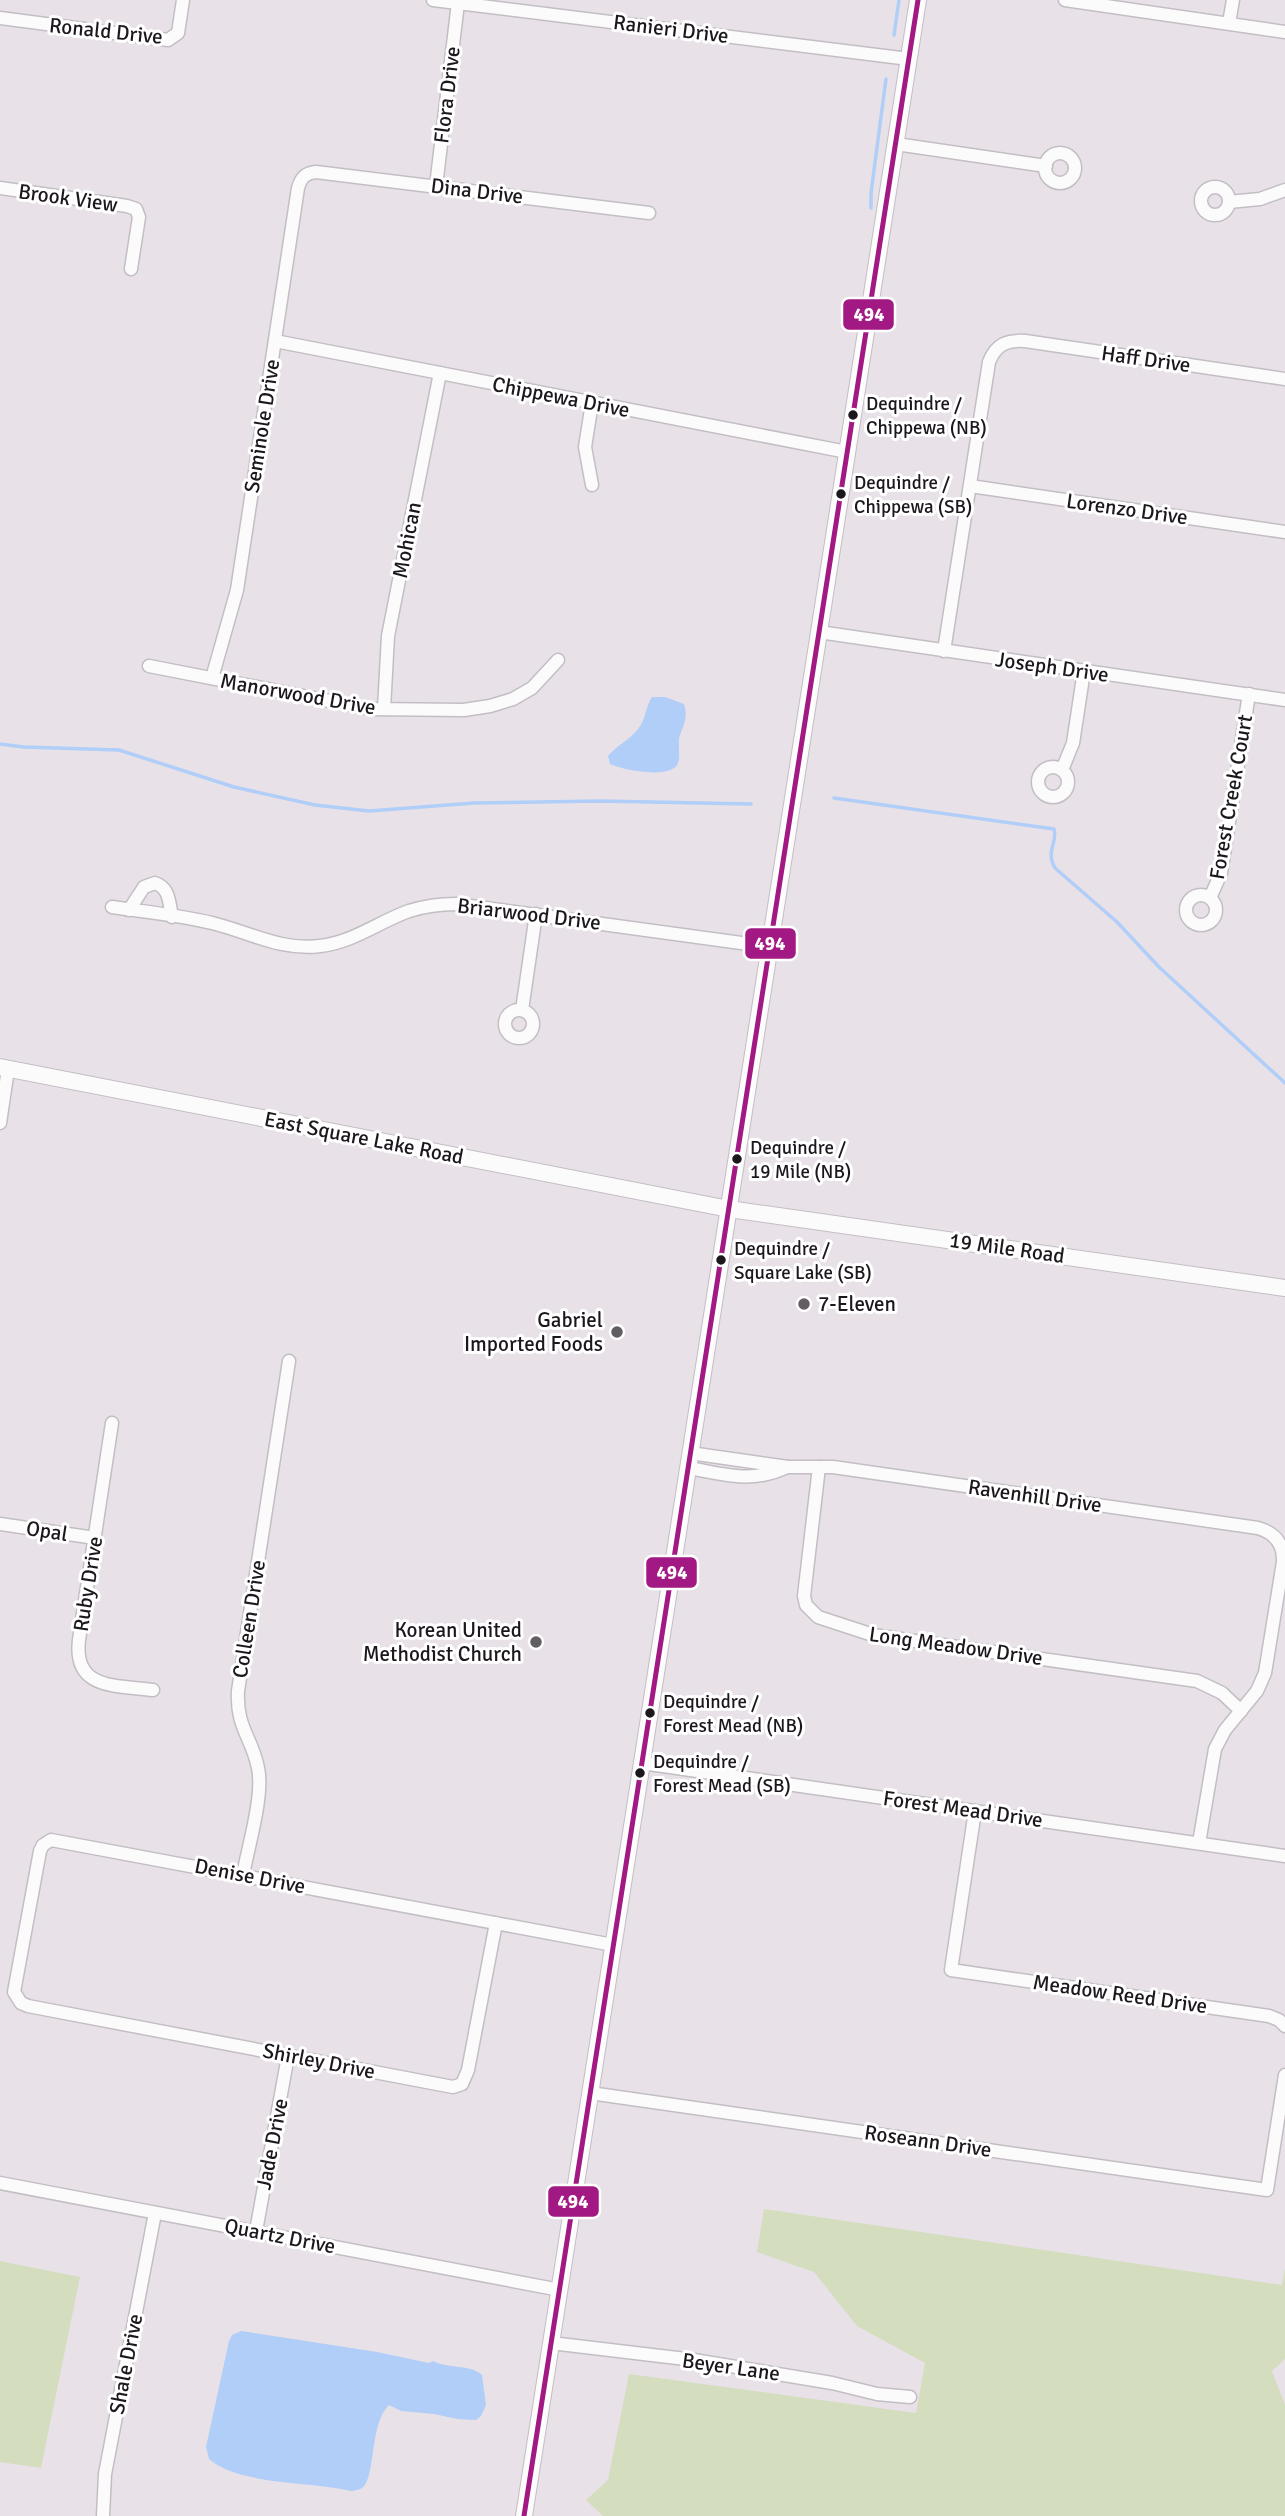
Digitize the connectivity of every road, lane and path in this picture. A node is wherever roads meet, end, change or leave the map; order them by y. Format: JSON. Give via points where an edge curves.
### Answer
{"nodes":[{"id":1,"x":183,"y":0,"type":"edge"},
{"id":2,"x":433,"y":0,"type":"edge"},
{"id":3,"x":918,"y":0,"type":"edge"},
{"id":4,"x":1065,"y":0,"type":"edge"},
{"id":5,"x":1233,"y":0,"type":"edge"},
{"id":6,"x":458,"y":3,"type":"junction"},
{"id":7,"x":0,"y":18,"type":"edge"},
{"id":8,"x":1229,"y":23,"type":"junction"},
{"id":9,"x":1285,"y":32,"type":"edge"},
{"id":10,"x":909,"y":59,"type":"junction"},
{"id":11,"x":896,"y":144,"type":"junction"},
{"id":12,"x":1045,"y":166,"type":"dead end"},
{"id":13,"x":306,"y":174,"type":"joint"},
{"id":14,"x":436,"y":186,"type":"junction"},
{"id":15,"x":0,"y":188,"type":"edge"},
{"id":16,"x":1285,"y":190,"type":"edge"},
{"id":17,"x":1229,"y":202,"type":"dead end"},
{"id":18,"x":649,"y":213,"type":"dead end"},
{"id":19,"x":131,"y":269,"type":"dead end"},
{"id":20,"x":275,"y":341,"type":"junction"},
{"id":21,"x":440,"y":373,"type":"junction"},
{"id":22,"x":1285,"y":379,"type":"edge"},
{"id":23,"x":593,"y":403,"type":"junction"},
{"id":24,"x":847,"y":452,"type":"junction"},
{"id":25,"x":592,"y":485,"type":"dead end"},
{"id":26,"x":970,"y":486,"type":"junction"},
{"id":27,"x":1285,"y":532,"type":"edge"},
{"id":28,"x":819,"y":632,"type":"junction"},
{"id":29,"x":944,"y":651,"type":"junction"},
{"id":30,"x":558,"y":660,"type":"dead end"},
{"id":31,"x":149,"y":666,"type":"dead end"},
{"id":32,"x":1084,"y":671,"type":"junction"},
{"id":33,"x":212,"y":678,"type":"junction"},
{"id":34,"x":1249,"y":694,"type":"junction"},
{"id":35,"x":1285,"y":700,"type":"edge"},
{"id":36,"x":384,"y":709,"type":"junction"},
{"id":37,"x":1062,"y":770,"type":"dead end"},
{"id":38,"x":1210,"y":898,"type":"dead end"},
{"id":39,"x":112,"y":907,"type":"dead end"},
{"id":40,"x":129,"y":910,"type":"junction"},
{"id":41,"x":536,"y":914,"type":"junction"},
{"id":42,"x":172,"y":916,"type":"junction"},
{"id":43,"x":770,"y":947,"type":"junction"},
{"id":44,"x":522,"y":1010,"type":"dead end"},
{"id":45,"x":4,"y":1068,"type":"edge"},
{"id":46,"x":0,"y":1123,"type":"edge"},
{"id":47,"x":729,"y":1209,"type":"junction"},
{"id":48,"x":1285,"y":1288,"type":"edge"},
{"id":49,"x":289,"y":1361,"type":"dead end"},
{"id":50,"x":112,"y":1423,"type":"dead end"},
{"id":51,"x":689,"y":1461,"type":"junction"},
{"id":52,"x":819,"y":1467,"type":"junction"},
{"id":53,"x":0,"y":1524,"type":"edge"},
{"id":54,"x":95,"y":1538,"type":"junction"},
{"id":55,"x":153,"y":1690,"type":"dead end"},
{"id":56,"x":1241,"y":1711,"type":"junction"},
{"id":57,"x":642,"y":1763,"type":"junction"},
{"id":58,"x":975,"y":1811,"type":"junction"},
{"id":59,"x":1199,"y":1843,"type":"junction"},
{"id":60,"x":1285,"y":1856,"type":"edge"},
{"id":61,"x":243,"y":1875,"type":"junction"},
{"id":62,"x":496,"y":1923,"type":"junction"},
{"id":63,"x":613,"y":1945,"type":"junction"},
{"id":64,"x":16,"y":1998,"type":"joint"},
{"id":65,"x":1285,"y":2026,"type":"edge"},
{"id":66,"x":288,"y":2056,"type":"junction"},
{"id":67,"x":1285,"y":2075,"type":"edge"},
{"id":68,"x":590,"y":2093,"type":"junction"},
{"id":69,"x":0,"y":2183,"type":"edge"},
{"id":70,"x":155,"y":2213,"type":"junction"},
{"id":71,"x":256,"y":2231,"type":"junction"},
{"id":72,"x":559,"y":2290,"type":"junction"},
{"id":73,"x":551,"y":2343,"type":"junction"},
{"id":74,"x":911,"y":2397,"type":"dead end"},
{"id":75,"x":103,"y":2516,"type":"edge"},
{"id":76,"x":524,"y":2516,"type":"edge"}],
"edges":[{"from":1,"to":7,"type":"street","name":"Ronald Drive","via":[[178,33],[168,40]]},
{"from":2,"to":6,"type":"street","name":"Ranieri Drive"},
{"from":3,"to":10,"type":"main road"},
{"from":4,"to":8,"type":"street"},
{"from":5,"to":8,"type":"street"},
{"from":6,"to":10,"type":"street","name":"Ranieri Drive"},
{"from":6,"to":14,"type":"street","name":"Flora Drive"},
{"from":8,"to":9,"type":"street"},
{"from":10,"to":11,"type":"main road"},
{"from":11,"to":12,"type":"street"},
{"from":11,"to":24,"type":"main road"},
{"from":13,"to":14,"type":"street","name":"Dina Drive"},
{"from":13,"to":20,"type":"street","name":"Seminole Drive","via":[[298,188]]},
{"from":14,"to":18,"type":"street","name":"Dina Drive"},
{"from":15,"to":19,"type":"street","name":"Brook View","via":[[136,209],[139,217]]},
{"from":16,"to":17,"type":"street","via":[[1260,199]]},
{"from":20,"to":21,"type":"street","name":"Chippewa Drive"},
{"from":20,"to":33,"type":"street","name":"Seminole Drive","via":[[236,590]]},
{"from":21,"to":23,"type":"street","name":"Chippewa Drive"},
{"from":21,"to":36,"type":"street","name":"Mohican","via":[[388,636]]},
{"from":22,"to":26,"type":"street","name":"Haff Drive","via":[[1006,341],[989,362]]},
{"from":23,"to":24,"type":"street","name":"Chippewa Drive"},
{"from":23,"to":25,"type":"street","via":[[585,447]]},
{"from":24,"to":28,"type":"main road"},
{"from":26,"to":27,"type":"street","name":"Lorenzo Drive"},
{"from":26,"to":29,"type":"street"},
{"from":28,"to":29,"type":"street","name":"Joseph Drive"},
{"from":28,"to":43,"type":"main road"},
{"from":29,"to":32,"type":"street","name":"Joseph Drive"},
{"from":30,"to":36,"type":"street","name":"Manorwood Drive","via":[[532,688],[499,704],[464,710]]},
{"from":31,"to":33,"type":"street","name":"Manorwood Drive"},
{"from":32,"to":34,"type":"street","name":"Joseph Drive"},
{"from":32,"to":37,"type":"street","via":[[1073,743]]},
{"from":33,"to":36,"type":"street","name":"Manorwood Drive"},
{"from":34,"to":35,"type":"street","name":"Joseph Drive"},
{"from":34,"to":38,"type":"street","name":"Forest Creek Court","via":[[1221,873]]},
{"from":39,"to":40,"type":"street","name":"Briarwood Drive"},
{"from":40,"to":42,"type":"street","name":"Briarwood Drive"},
{"from":40,"to":42,"type":"street","via":[[144,887],[155,883],[168,894]]},
{"from":41,"to":42,"type":"street","name":"Briarwood Drive","via":[[438,905],[408,912],[336,944],[303,947]]},
{"from":41,"to":43,"type":"street","name":"Briarwood Drive"},
{"from":41,"to":44,"type":"street"},
{"from":43,"to":47,"type":"main road"},
{"from":45,"to":46,"type":"street"},
{"from":45,"to":47,"type":"main road","name":"East Square Lake Road"},
{"from":47,"to":48,"type":"main road","name":"19 Mile Road"},
{"from":47,"to":51,"type":"main road"},
{"from":49,"to":61,"type":"street","name":"Colleen Drive","via":[[238,1691],[239,1719],[259,1777]]},
{"from":50,"to":54,"type":"street","name":"Ruby Drive"},
{"from":51,"to":52,"type":"street","name":"Ravenhill Drive","via":[[754,1477],[788,1467]]},
{"from":51,"to":57,"type":"main road"},
{"from":52,"to":56,"type":"street","name":"Long Meadow Drive","via":[[804,1596],[818,1617],[873,1635],[1197,1681],[1222,1693]]},
{"from":52,"to":56,"type":"street","name":"Ravenhill Drive","via":[[1258,1528],[1273,1534],[1283,1562],[1265,1673]]},
{"from":53,"to":54,"type":"street","name":"Opal"},
{"from":54,"to":55,"type":"street","name":"Ruby Drive","via":[[78,1649],[80,1667],[95,1680]]},
{"from":56,"to":59,"type":"street","via":[[1215,1749]]},
{"from":57,"to":58,"type":"street","name":"Forest Mead Drive"},
{"from":57,"to":63,"type":"main road"},
{"from":58,"to":59,"type":"street","name":"Forest Mead Drive"},
{"from":58,"to":65,"type":"street","name":"Meadow Reed Drive","via":[[951,1970],[1269,2016]]},
{"from":59,"to":60,"type":"street","name":"Forest Mead Drive"},
{"from":61,"to":62,"type":"street","name":"Denise Drive"},
{"from":61,"to":64,"type":"street","name":"Denise Drive","via":[[64,1840],[46,1842],[30,1899],[14,1984]]},
{"from":62,"to":63,"type":"street","name":"Denise Drive"},
{"from":62,"to":66,"type":"street","name":"Shirley Drive","via":[[462,2084],[448,2086]]},
{"from":63,"to":68,"type":"main road"},
{"from":64,"to":66,"type":"street","name":"Shirley Drive","via":[[28,2006]]},
{"from":66,"to":71,"type":"street","name":"Jade Drive"},
{"from":67,"to":68,"type":"street","name":"Roseann Drive","via":[[1267,2190]]},
{"from":68,"to":72,"type":"main road"},
{"from":69,"to":70,"type":"street","name":"Quartz Drive"},
{"from":70,"to":71,"type":"street","name":"Quartz Drive"},
{"from":70,"to":75,"type":"street","name":"Shale Drive","via":[[105,2474]]},
{"from":71,"to":72,"type":"street","name":"Quartz Drive"},
{"from":72,"to":73,"type":"main road"},
{"from":73,"to":74,"type":"street","name":"Beyer Lane","via":[[694,2360]]},
{"from":73,"to":76,"type":"main road"}]}
